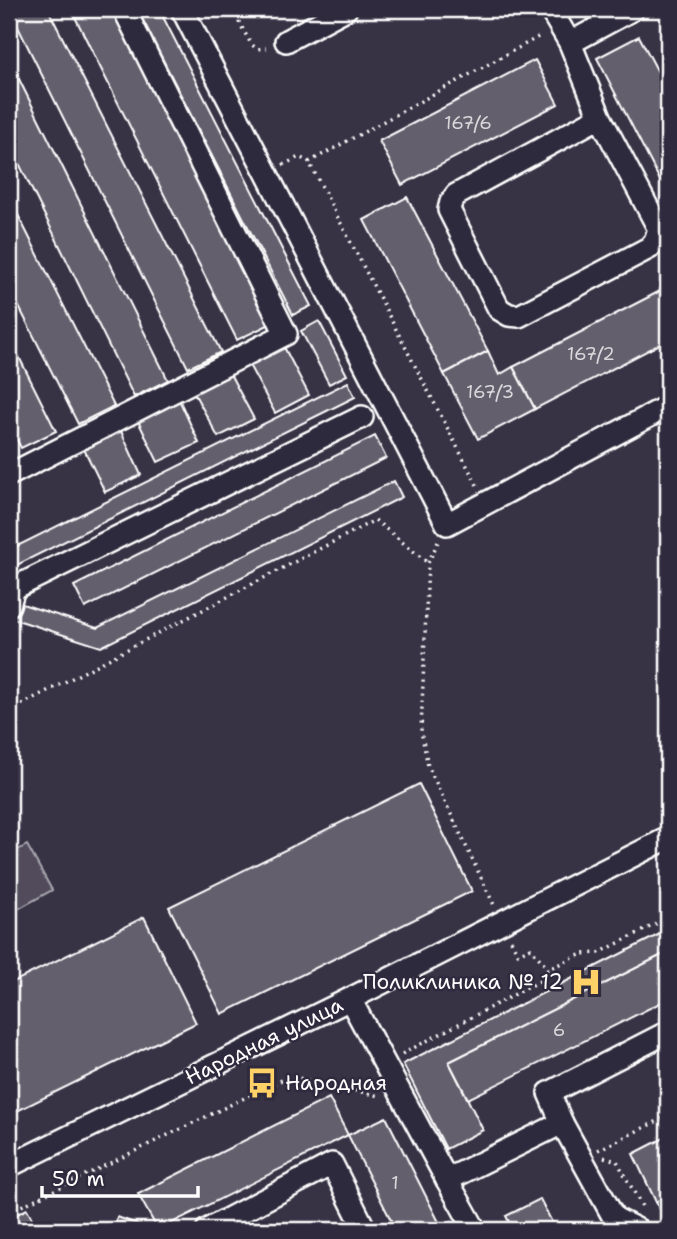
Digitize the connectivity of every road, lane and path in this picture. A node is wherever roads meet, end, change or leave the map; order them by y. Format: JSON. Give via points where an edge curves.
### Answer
{"nodes":[{"id":1,"x":124,"y":9,"type":"edge"},
{"id":2,"x":183,"y":9,"type":"edge"},
{"id":3,"x":232,"y":9,"type":"edge"},
{"id":4,"x":346,"y":9,"type":"edge"},
{"id":5,"x":622,"y":11,"type":"edge"},
{"id":6,"x":560,"y":26,"type":"edge"},
{"id":7,"x":286,"y":41,"type":"joint"},
{"id":8,"x":600,"y":117,"type":"junction"},
{"id":9,"x":309,"y":162,"type":"junction"},
{"id":10,"x":267,"y":173,"type":"junction"},
{"id":11,"x":668,"y":406,"type":"edge"},
{"id":12,"x":362,"y":417,"type":"dead end"},
{"id":13,"x":9,"y":475,"type":"edge"},
{"id":14,"x":486,"y":502,"type":"junction"},
{"id":15,"x":447,"y":524,"type":"junction"},
{"id":16,"x":428,"y":563,"type":"junction"},
{"id":17,"x":11,"y":593,"type":"edge"},
{"id":18,"x":9,"y":640,"type":"edge"},
{"id":19,"x":9,"y":658,"type":"edge"},
{"id":20,"x":9,"y":711,"type":"edge"},
{"id":21,"x":668,"y":838,"type":"edge"},
{"id":22,"x":668,"y":918,"type":"edge"},
{"id":23,"x":502,"y":921,"type":"junction"},
{"id":24,"x":548,"y":969,"type":"junction"},
{"id":25,"x":350,"y":999,"type":"junction"},
{"id":26,"x":668,"y":1032,"type":"edge"},
{"id":27,"x":395,"y":1058,"type":"dead end"},
{"id":28,"x":405,"y":1102,"type":"junction"},
{"id":29,"x":668,"y":1116,"type":"edge"},
{"id":30,"x":562,"y":1123,"type":"junction"},
{"id":31,"x":592,"y":1153,"type":"dead end"},
{"id":32,"x":9,"y":1166,"type":"edge"},
{"id":33,"x":447,"y":1180,"type":"junction"},
{"id":34,"x":9,"y":1212,"type":"edge"},
{"id":35,"x":207,"y":1230,"type":"edge"},
{"id":36,"x":365,"y":1230,"type":"edge"},
{"id":37,"x":475,"y":1230,"type":"edge"},
{"id":38,"x":638,"y":1230,"type":"edge"}],
"edges":[{"from":1,"to":13,"type":"street","via":[[286,334]]},
{"from":2,"to":10,"type":"street"},
{"from":3,"to":7,"type":"path","via":[[257,49]]},
{"from":4,"to":7,"type":"street"},
{"from":5,"to":6,"type":"street"},
{"from":6,"to":8,"type":"street"},
{"from":6,"to":9,"type":"path"},
{"from":8,"to":8,"type":"street","via":[[659,229],[654,241],[649,248],[519,316],[509,315],[499,309],[449,210],[451,202],[456,195]]},
{"from":9,"to":10,"type":"path","via":[[299,157]]},
{"from":9,"to":14,"type":"path"},
{"from":10,"to":15,"type":"street"},
{"from":11,"to":14,"type":"street"},
{"from":12,"to":17,"type":"street"},
{"from":14,"to":15,"type":"street"},
{"from":15,"to":16,"type":"path"},
{"from":16,"to":20,"type":"path","via":[[375,520]]},
{"from":16,"to":23,"type":"path","via":[[421,731],[428,766]]},
{"from":18,"to":19,"type":"path"},
{"from":21,"to":23,"type":"street","name":"Народная улица"},
{"from":22,"to":24,"type":"path","via":[[599,953],[582,954]]},
{"from":23,"to":24,"type":"path","via":[[517,954],[531,948]]},
{"from":23,"to":25,"type":"street","name":"Народная улица"},
{"from":24,"to":27,"type":"path","via":[[540,981]]},
{"from":25,"to":28,"type":"street"},
{"from":25,"to":32,"type":"street","name":"Народная улица"},
{"from":26,"to":30,"type":"street","via":[[549,1093]]},
{"from":28,"to":33,"type":"street"},
{"from":28,"to":34,"type":"path","via":[[290,1076]]},
{"from":29,"to":31,"type":"path"},
{"from":30,"to":33,"type":"street"},
{"from":30,"to":38,"type":"street","via":[[614,1217]]},
{"from":33,"to":37,"type":"street"},
{"from":35,"to":36,"type":"street","via":[[332,1164]]}]}
